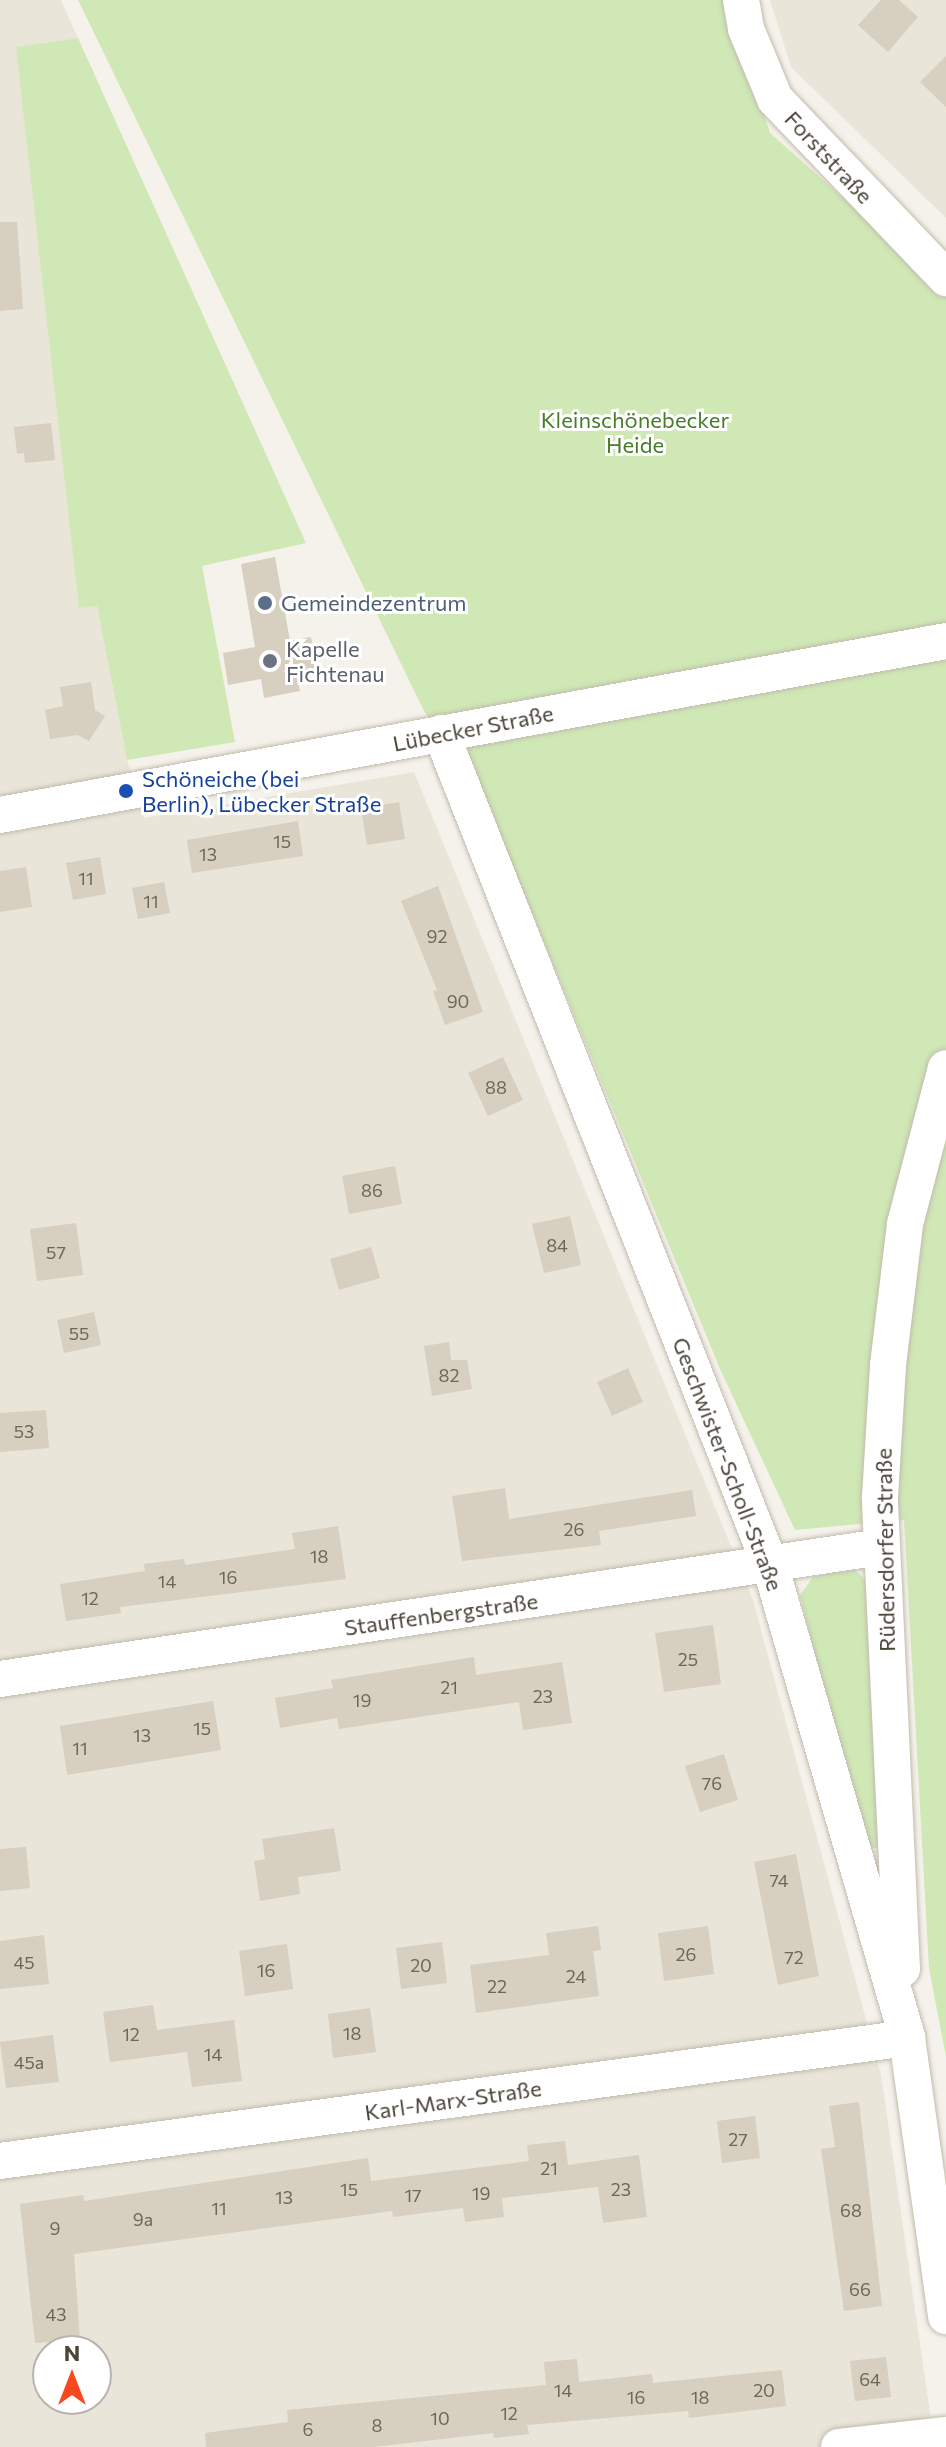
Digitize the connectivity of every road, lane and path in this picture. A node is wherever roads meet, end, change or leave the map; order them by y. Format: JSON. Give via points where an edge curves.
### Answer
{"nodes":[{"id":1,"x":743,"y":8,"type":"edge"},
{"id":2,"x":946,"y":278,"type":"edge"},
{"id":3,"x":946,"y":641,"type":"edge"},
{"id":4,"x":441,"y":733,"type":"junction"},
{"id":5,"x":0,"y":815,"type":"edge"},
{"id":6,"x":946,"y":1068,"type":"edge"},
{"id":7,"x":881,"y":1547,"type":"junction"},
{"id":8,"x":770,"y":1565,"type":"junction"},
{"id":9,"x":0,"y":1679,"type":"edge"},
{"id":10,"x":907,"y":2038,"type":"junction"},
{"id":11,"x":0,"y":2161,"type":"edge"},
{"id":12,"x":946,"y":2316,"type":"edge"},
{"id":13,"x":946,"y":2435,"type":"edge"},
{"id":14,"x":839,"y":2447,"type":"edge"}],
"edges":[{"from":1,"to":2,"type":"street","name":"Forststraße","via":[[775,99]]},
{"from":3,"to":4,"type":"street","name":"Lübecker Straße"},
{"from":4,"to":5,"type":"street","name":"Lübecker Straße"},
{"from":4,"to":8,"type":"street","name":"Geschwister-Scholl-Straße"},
{"from":6,"to":7,"type":"street","name":"Rüdersdorfer Straße","via":[[905,1224],[895,1294]]},
{"from":7,"to":8,"type":"street","name":"Stauffenbergstraße"},
{"from":7,"to":10,"type":"street","name":"Rüdersdorfer Straße"},
{"from":8,"to":9,"type":"street","name":"Stauffenbergstraße"},
{"from":8,"to":10,"type":"street","name":"Geschwister-Scholl-Straße"},
{"from":10,"to":11,"type":"street","name":"Karl-Marx-Straße"},
{"from":10,"to":12,"type":"street","name":"Geschwister-Scholl-Straße"},
{"from":13,"to":14,"type":"street"}]}
